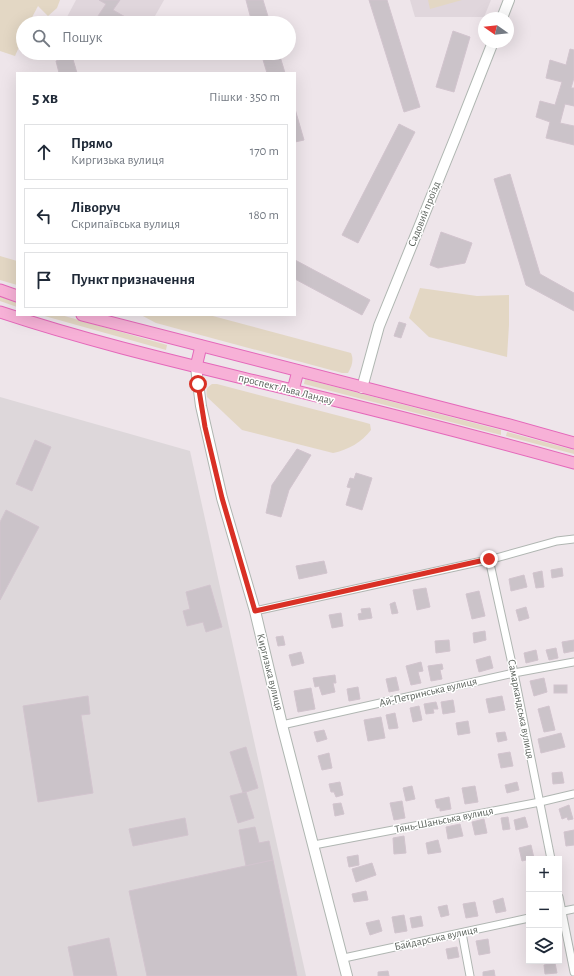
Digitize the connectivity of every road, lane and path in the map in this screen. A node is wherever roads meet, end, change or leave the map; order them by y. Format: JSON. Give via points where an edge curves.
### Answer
{"nodes":[{"id":1,"x":509,"y":0,"type":"edge"},
{"id":2,"x":504,"y":12,"type":"edge"},
{"id":3,"x":491,"y":48,"type":"edge"},
{"id":4,"x":0,"y":290,"type":"edge"},
{"id":5,"x":16,"y":296,"type":"edge"},
{"id":6,"x":0,"y":312,"type":"edge"},
{"id":7,"x":86,"y":316,"type":"edge"},
{"id":8,"x":202,"y":346,"type":"junction"},
{"id":9,"x":196,"y":367,"type":"junction"},
{"id":10,"x":298,"y":371,"type":"junction"},
{"id":11,"x":362,"y":388,"type":"junction"},
{"id":12,"x":293,"y":390,"type":"junction"},
{"id":13,"x":574,"y":443,"type":"edge"},
{"id":14,"x":574,"y":463,"type":"edge"},
{"id":15,"x":574,"y":539,"type":"edge"},
{"id":16,"x":489,"y":559,"type":"junction"},
{"id":17,"x":255,"y":611,"type":"junction"},
{"id":18,"x":574,"y":662,"type":"edge"},
{"id":19,"x":514,"y":673,"type":"junction"},
{"id":20,"x":282,"y":725,"type":"junction"},
{"id":21,"x":574,"y":794,"type":"edge"},
{"id":22,"x":540,"y":802,"type":"junction"},
{"id":23,"x":314,"y":845,"type":"junction"},
{"id":24,"x":550,"y":856,"type":"edge"},
{"id":25,"x":574,"y":909,"type":"edge"},
{"id":26,"x":562,"y":911,"type":"edge"},
{"id":27,"x":526,"y":919,"type":"edge"},
{"id":28,"x":562,"y":920,"type":"edge"},
{"id":29,"x":462,"y":933,"type":"junction"},
{"id":30,"x":344,"y":958,"type":"junction"},
{"id":31,"x":574,"y":972,"type":"edge"},
{"id":32,"x":347,"y":976,"type":"edge"},
{"id":33,"x":470,"y":976,"type":"edge"}],
"edges":[{"from":1,"to":2,"type":"street"},
{"from":3,"to":11,"type":"street","name":"Садовий проїзд","via":[[379,326]]},
{"from":4,"to":5,"type":"main road"},
{"from":6,"to":9,"type":"main road","name":"проспект Льва Ландау"},
{"from":7,"to":8,"type":"main road","name":"проспект Льва Ландау"},
{"from":8,"to":9,"type":"main road"},
{"from":8,"to":10,"type":"main road","name":"проспект Льва Ландау"},
{"from":9,"to":12,"type":"main road","name":"проспект Льва Ландау"},
{"from":9,"to":17,"type":"street","name":"Киргизька вулиця","via":[[205,427],[222,498]]},
{"from":10,"to":11,"type":"main road","name":"проспект Льва Ландау"},
{"from":10,"to":12,"type":"main road"},
{"from":11,"to":13,"type":"main road","name":"проспект Льва Ландау"},
{"from":12,"to":14,"type":"main road","name":"проспект Льва Ландау"},
{"from":15,"to":16,"type":"street"},
{"from":16,"to":17,"type":"street"},
{"from":16,"to":19,"type":"street","name":"Самаркандська вулиця"},
{"from":17,"to":20,"type":"street","name":"Киргизька вулиця"},
{"from":18,"to":19,"type":"street","name":"Ай-Петринська вулиця"},
{"from":19,"to":20,"type":"street","name":"Ай-Петринська вулиця"},
{"from":19,"to":22,"type":"street","name":"Самаркандська вулиця"},
{"from":20,"to":23,"type":"street","name":"Киргизька вулиця"},
{"from":21,"to":22,"type":"street","name":"Тянь-Шаньська вулиця"},
{"from":22,"to":23,"type":"street","name":"Тянь-Шаньська вулиця"},
{"from":22,"to":24,"type":"street","name":"Самаркандська вулиця"},
{"from":23,"to":30,"type":"street","name":"Киргизька вулиця"},
{"from":25,"to":26,"type":"street"},
{"from":27,"to":29,"type":"street","name":"Байдарська вулиця"},
{"from":28,"to":31,"type":"street"},
{"from":29,"to":30,"type":"street","name":"Байдарська вулиця"},
{"from":29,"to":33,"type":"street"},
{"from":30,"to":32,"type":"street","name":"Киргизька вулиця"}]}
